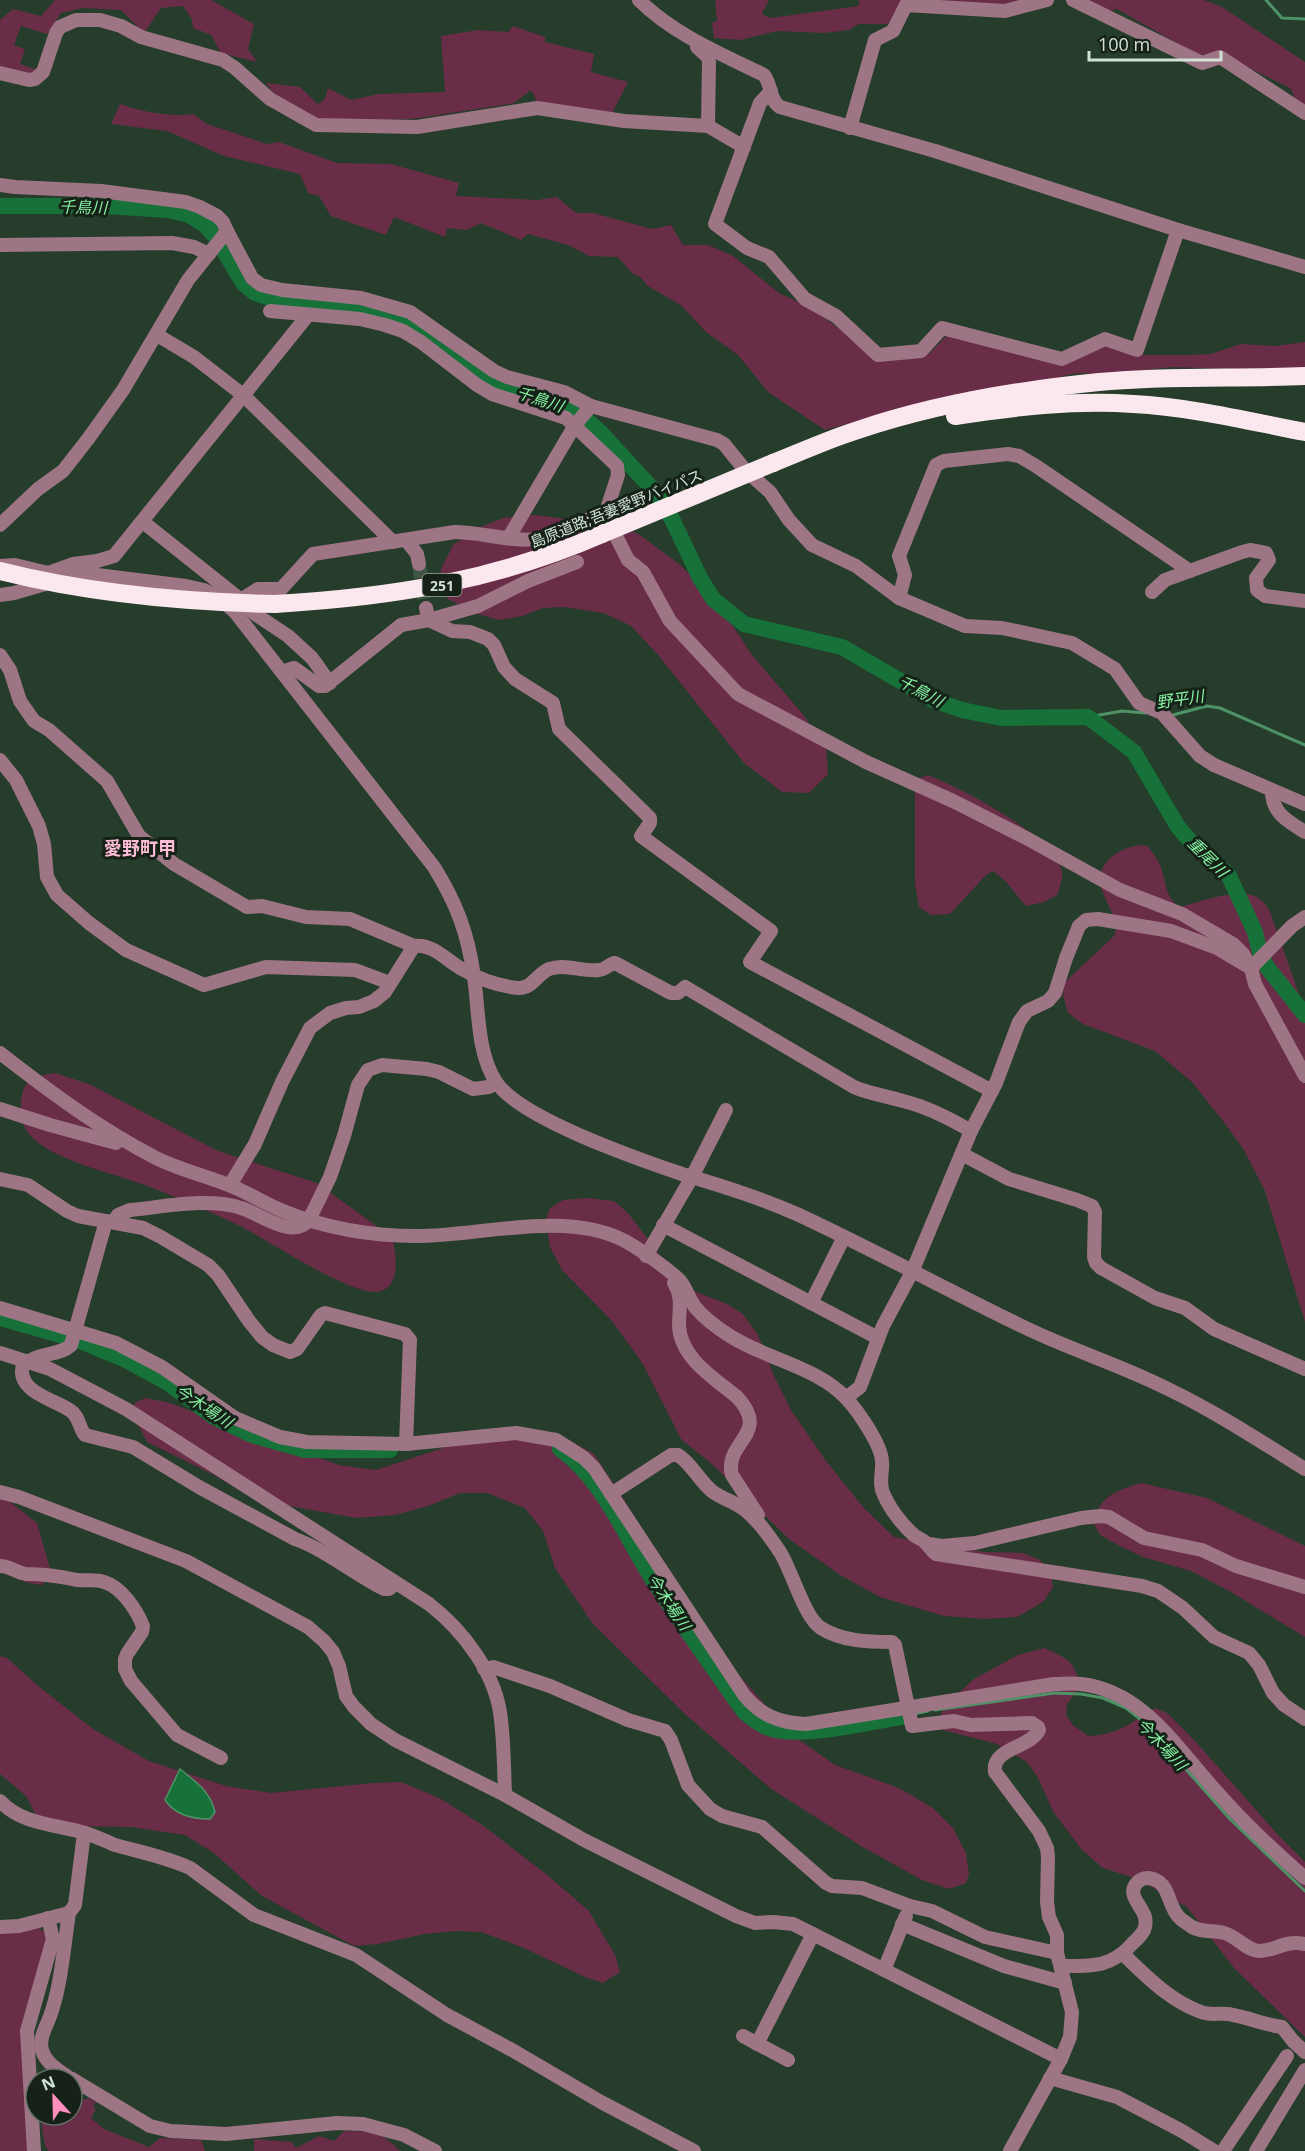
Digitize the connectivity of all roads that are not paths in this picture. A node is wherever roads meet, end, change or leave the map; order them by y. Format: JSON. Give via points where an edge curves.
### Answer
{"nodes":[{"id":1,"x":639,"y":0,"type":"edge"},
{"id":2,"x":1047,"y":0,"type":"edge"},
{"id":3,"x":1074,"y":0,"type":"edge"},
{"id":4,"x":691,"y":38,"type":"junction"},
{"id":5,"x":0,"y":73,"type":"edge"},
{"id":6,"x":771,"y":91,"type":"junction"},
{"id":7,"x":1305,"y":113,"type":"edge"},
{"id":8,"x":708,"y":126,"type":"junction"},
{"id":9,"x":850,"y":128,"type":"junction"},
{"id":10,"x":744,"y":147,"type":"junction"},
{"id":11,"x":0,"y":185,"type":"edge"},
{"id":12,"x":1178,"y":230,"type":"junction"},
{"id":13,"x":225,"y":232,"type":"junction"},
{"id":14,"x":0,"y":245,"type":"edge"},
{"id":15,"x":211,"y":251,"type":"junction"},
{"id":16,"x":1305,"y":267,"type":"edge"},
{"id":17,"x":270,"y":311,"type":"dead end"},
{"id":18,"x":308,"y":315,"type":"junction"},
{"id":19,"x":157,"y":334,"type":"junction"},
{"id":20,"x":1305,"y":376,"type":"edge"},
{"id":21,"x":243,"y":395,"type":"junction"},
{"id":22,"x":589,"y":407,"type":"junction"},
{"id":23,"x":576,"y":423,"type":"junction"},
{"id":24,"x":1305,"y":432,"type":"edge"},
{"id":25,"x":813,"y":448,"type":"junction"},
{"id":26,"x":143,"y":522,"type":"junction"},
{"id":27,"x":0,"y":525,"type":"edge"},
{"id":28,"x":603,"y":526,"type":"junction"},
{"id":29,"x":509,"y":537,"type":"junction"},
{"id":30,"x":399,"y":541,"type":"junction"},
{"id":31,"x":577,"y":562,"type":"dead end"},
{"id":32,"x":418,"y":564,"type":"tunnel mouth"},
{"id":33,"x":0,"y":566,"type":"edge"},
{"id":34,"x":0,"y":571,"type":"edge"},
{"id":35,"x":1190,"y":571,"type":"junction"},
{"id":36,"x":1152,"y":592,"type":"dead end"},
{"id":37,"x":0,"y":595,"type":"edge"},
{"id":38,"x":899,"y":598,"type":"junction"},
{"id":39,"x":241,"y":600,"type":"junction"},
{"id":40,"x":1305,"y":601,"type":"edge"},
{"id":41,"x":427,"y":614,"type":"junction"},
{"id":42,"x":0,"y":655,"type":"edge"},
{"id":43,"x":282,"y":672,"type":"junction"},
{"id":44,"x":330,"y":682,"type":"junction"},
{"id":45,"x":0,"y":761,"type":"edge"},
{"id":46,"x":1272,"y":790,"type":"junction"},
{"id":47,"x":1305,"y":804,"type":"edge"},
{"id":48,"x":1305,"y":832,"type":"edge"},
{"id":49,"x":1305,"y":917,"type":"edge"},
{"id":50,"x":414,"y":946,"type":"junction"},
{"id":51,"x":1259,"y":960,"type":"junction"},
{"id":52,"x":474,"y":975,"type":"junction"},
{"id":53,"x":390,"y":983,"type":"junction"},
{"id":54,"x":0,"y":1053,"type":"edge"},
{"id":55,"x":1305,"y":1076,"type":"edge"},
{"id":56,"x":496,"y":1082,"type":"junction"},
{"id":57,"x":992,"y":1091,"type":"junction"},
{"id":58,"x":0,"y":1109,"type":"edge"},
{"id":59,"x":726,"y":1110,"type":"dead end"},
{"id":60,"x":971,"y":1131,"type":"junction"},
{"id":61,"x":126,"y":1142,"type":"junction"},
{"id":62,"x":962,"y":1154,"type":"junction"},
{"id":63,"x":692,"y":1177,"type":"junction"},
{"id":64,"x":0,"y":1179,"type":"edge"},
{"id":65,"x":230,"y":1185,"type":"junction"},
{"id":66,"x":309,"y":1220,"type":"junction"},
{"id":67,"x":109,"y":1222,"type":"junction"},
{"id":68,"x":663,"y":1225,"type":"junction"},
{"id":69,"x":844,"y":1237,"type":"junction"},
{"id":70,"x":646,"y":1256,"type":"junction"},
{"id":71,"x":666,"y":1269,"type":"junction"},
{"id":72,"x":912,"y":1272,"type":"junction"},
{"id":73,"x":811,"y":1303,"type":"junction"},
{"id":74,"x":0,"y":1308,"type":"edge"},
{"id":75,"x":74,"y":1335,"type":"junction"},
{"id":76,"x":878,"y":1338,"type":"junction"},
{"id":77,"x":0,"y":1353,"type":"edge"},
{"id":78,"x":28,"y":1361,"type":"junction"},
{"id":79,"x":1305,"y":1369,"type":"edge"},
{"id":80,"x":846,"y":1398,"type":"junction"},
{"id":81,"x":406,"y":1444,"type":"junction"},
{"id":82,"x":1305,"y":1469,"type":"edge"},
{"id":83,"x":0,"y":1485,"type":"edge"},
{"id":84,"x":0,"y":1492,"type":"edge"},
{"id":85,"x":611,"y":1494,"type":"junction"},
{"id":86,"x":19,"y":1497,"type":"junction"},
{"id":87,"x":762,"y":1528,"type":"junction"},
{"id":88,"x":927,"y":1544,"type":"junction"},
{"id":89,"x":0,"y":1566,"type":"edge"},
{"id":90,"x":396,"y":1583,"type":"junction"},
{"id":91,"x":1305,"y":1587,"type":"edge"},
{"id":92,"x":484,"y":1669,"type":"junction"},
{"id":93,"x":908,"y":1713,"type":"junction"},
{"id":94,"x":1305,"y":1719,"type":"edge"},
{"id":95,"x":221,"y":1758,"type":"dead end"},
{"id":96,"x":505,"y":1795,"type":"junction"},
{"id":97,"x":0,"y":1801,"type":"edge"},
{"id":98,"x":84,"y":1833,"type":"junction"},
{"id":99,"x":1305,"y":1878,"type":"edge"},
{"id":100,"x":910,"y":1906,"type":"junction"},
{"id":101,"x":69,"y":1913,"type":"junction"},
{"id":102,"x":48,"y":1918,"type":"junction"},
{"id":103,"x":902,"y":1924,"type":"junction"},
{"id":104,"x":0,"y":1927,"type":"edge"},
{"id":105,"x":813,"y":1934,"type":"junction"},
{"id":106,"x":1305,"y":1944,"type":"edge"},
{"id":107,"x":1123,"y":1954,"type":"junction"},
{"id":108,"x":1059,"y":1960,"type":"junction"},
{"id":109,"x":884,"y":1970,"type":"junction"},
{"id":110,"x":1065,"y":1983,"type":"junction"},
{"id":111,"x":743,"y":2036,"type":"dead end"},
{"id":112,"x":758,"y":2044,"type":"junction"},
{"id":113,"x":1305,"y":2052,"type":"edge"},
{"id":114,"x":1287,"y":2056,"type":"dead end"},
{"id":115,"x":1060,"y":2059,"type":"junction"},
{"id":116,"x":788,"y":2060,"type":"dead end"},
{"id":117,"x":55,"y":2067,"type":"edge"},
{"id":118,"x":1304,"y":2075,"type":"edge"},
{"id":119,"x":1050,"y":2078,"type":"junction"},
{"id":120,"x":84,"y":2086,"type":"edge"},
{"id":121,"x":34,"y":2151,"type":"edge"},
{"id":122,"x":435,"y":2151,"type":"edge"},
{"id":123,"x":694,"y":2151,"type":"edge"},
{"id":124,"x":1010,"y":2151,"type":"edge"},
{"id":125,"x":1214,"y":2151,"type":"edge"},
{"id":126,"x":1223,"y":2151,"type":"edge"},
{"id":127,"x":1256,"y":2151,"type":"edge"}],
"edges":[{"from":1,"to":4,"type":"street"},
{"from":2,"to":9,"type":"street","via":[[1005,11],[906,5],[892,31],[876,40]]},
{"from":3,"to":7,"type":"street","via":[[1202,63],[1220,57]]},
{"from":4,"to":6,"type":"street","via":[[764,75]]},
{"from":4,"to":8,"type":"street","via":[[709,62]]},
{"from":5,"to":8,"type":"street","via":[[35,79],[43,72],[60,27],[76,21],[100,20],[141,37],[223,60],[270,99],[316,125],[417,127],[537,108],[624,121]]},
{"from":6,"to":9,"type":"street","via":[[780,107]]},
{"from":6,"to":10,"type":"street","via":[[760,103]]},
{"from":8,"to":10,"type":"street"},
{"from":9,"to":12,"type":"street","via":[[935,151]]},
{"from":10,"to":12,"type":"street","via":[[715,224],[747,248],[770,257],[805,299],[836,316],[879,355],[921,351],[942,328],[1062,359],[1105,339],[1137,350]]},
{"from":11,"to":13,"type":"street","via":[[101,191],[186,202],[217,216]]},
{"from":12,"to":16,"type":"street"},
{"from":13,"to":15,"type":"street"},
{"from":13,"to":22,"type":"street","via":[[252,278],[261,285],[361,298],[410,312],[494,371],[564,392]]},
{"from":14,"to":15,"type":"street","via":[[172,243]]},
{"from":15,"to":19,"type":"street","via":[[188,280]]},
{"from":17,"to":18,"type":"street"},
{"from":18,"to":21,"type":"street"},
{"from":18,"to":23,"type":"street","via":[[360,319],[402,331],[492,394]]},
{"from":19,"to":21,"type":"street","via":[[195,357]]},
{"from":19,"to":27,"type":"street","via":[[123,390],[63,471]]},
{"from":20,"to":25,"type":"highway","via":[[1155,378],[1045,388],[896,418]]},
{"from":21,"to":26,"type":"street"},
{"from":21,"to":30,"type":"street"},
{"from":22,"to":23,"type":"street"},
{"from":22,"to":38,"type":"street","via":[[717,440],[770,492],[812,545],[856,566]]},
{"from":23,"to":28,"type":"street","via":[[617,466],[618,475]]},
{"from":23,"to":29,"type":"street"},
{"from":24,"to":25,"type":"highway","via":[[1180,409],[1093,403],[1020,408],[907,424]]},
{"from":25,"to":28,"type":"highway","name":"島原道路;吾妻愛野バイパス","number":"251","bridge":true},
{"from":26,"to":33,"type":"street","via":[[119,552],[106,559],[48,573],[15,565]]},
{"from":26,"to":39,"type":"street"},
{"from":28,"to":29,"type":"street","via":[[592,518],[541,538]]},
{"from":28,"to":34,"type":"highway","name":"島原道路;吾妻愛野バイパス","number":"251","bridge":true,"via":[[557,554],[423,589],[275,604],[215,603],[96,591]]},
{"from":28,"to":51,"type":"street","via":[[611,526],[628,560],[643,572],[670,621],[738,694],[1120,890],[1182,914],[1243,954]]},
{"from":29,"to":30,"type":"street","via":[[455,532]]},
{"from":30,"to":32,"type":"street","via":[[417,554]]},
{"from":30,"to":39,"type":"street","via":[[314,554],[281,589],[258,589]]},
{"from":31,"to":41,"type":"street","via":[[477,606]]},
{"from":35,"to":36,"type":"street","via":[[1165,580]]},
{"from":35,"to":38,"type":"street","via":[[1036,466],[1008,454],[936,465],[899,556],[905,575]]},
{"from":35,"to":40,"type":"street","via":[[1242,552],[1261,550],[1269,560],[1256,578],[1257,590],[1265,596]]},
{"from":37,"to":43,"type":"street","via":[[90,574],[204,590],[235,612]]},
{"from":38,"to":46,"type":"street","via":[[965,626],[1002,628],[1072,643],[1115,669],[1139,703],[1165,716],[1200,756]]},
{"from":39,"to":44,"type":"street","via":[[312,658]]},
{"from":41,"to":44,"type":"street","via":[[401,624]]},
{"from":41,"to":57,"type":"street","via":[[452,631],[488,639],[515,679],[553,703],[559,729],[650,818],[641,836],[771,931],[750,962]]},
{"from":42,"to":50,"type":"street","via":[[10,670],[20,701],[34,721],[107,781],[139,836],[174,864],[247,907],[262,906],[306,917],[350,919]]},
{"from":43,"to":44,"type":"street","via":[[294,668],[319,686]]},
{"from":43,"to":52,"type":"street","via":[[434,867],[452,896],[466,932]]},
{"from":45,"to":53,"type":"street","via":[[16,780],[39,826],[50,885],[88,923],[126,950],[204,986],[266,967],[355,970]]},
{"from":46,"to":47,"type":"street"},
{"from":46,"to":48,"type":"street","via":[[1276,810]]},
{"from":49,"to":51,"type":"street"},
{"from":50,"to":52,"type":"street","via":[[433,949]]},
{"from":50,"to":53,"type":"street"},
{"from":51,"to":55,"type":"street","via":[[1255,984]]},
{"from":51,"to":57,"type":"street","via":[[1171,931],[1086,920],[1079,926],[1065,958],[1055,993],[1027,1011],[1019,1022]]},
{"from":52,"to":56,"type":"street","via":[[483,1050]]},
{"from":52,"to":60,"type":"street","via":[[522,988],[550,969],[598,971],[615,963],[671,993],[685,987],[854,1087],[943,1114]]},
{"from":53,"to":65,"type":"street","via":[[374,1001],[330,1013],[310,1028],[255,1144]]},
{"from":54,"to":61,"type":"street","via":[[54,1095]]},
{"from":56,"to":63,"type":"street","via":[[517,1102],[564,1127],[637,1159]]},
{"from":56,"to":66,"type":"street","via":[[478,1089],[427,1069],[381,1065],[368,1071],[358,1085],[330,1177]]},
{"from":57,"to":60,"type":"street"},
{"from":58,"to":61,"type":"street","via":[[120,1144]]},
{"from":59,"to":63,"type":"street"},
{"from":60,"to":62,"type":"street"},
{"from":61,"to":65,"type":"street","via":[[182,1170]]},
{"from":62,"to":72,"type":"street"},
{"from":62,"to":79,"type":"street","via":[[1009,1179],[1092,1206],[1094,1257],[1101,1268],[1155,1298],[1185,1308],[1214,1329]]},
{"from":63,"to":68,"type":"street"},
{"from":63,"to":69,"type":"street","via":[[743,1193]]},
{"from":64,"to":67,"type":"street","via":[[28,1185],[78,1216]]},
{"from":65,"to":66,"type":"street"},
{"from":66,"to":67,"type":"street","via":[[291,1228],[242,1208],[208,1203],[130,1210]]},
{"from":66,"to":70,"type":"street","via":[[348,1231],[419,1236],[513,1228],[587,1228],[624,1240]]},
{"from":67,"to":75,"type":"street"},
{"from":67,"to":81,"type":"street","via":[[143,1228],[208,1266],[262,1337],[290,1352],[297,1349],[325,1313],[405,1334],[410,1340]]},
{"from":68,"to":70,"type":"street"},
{"from":68,"to":73,"type":"street"},
{"from":69,"to":72,"type":"street"},
{"from":69,"to":73,"type":"street"},
{"from":70,"to":71,"type":"street"},
{"from":71,"to":80,"type":"street","via":[[680,1281],[698,1310],[728,1335],[815,1375]]},
{"from":71,"to":87,"type":"street","via":[[679,1294],[681,1338],[691,1358],[737,1396],[750,1416],[750,1426],[730,1468],[761,1519]]},
{"from":72,"to":76,"type":"street"},
{"from":72,"to":82,"type":"street","via":[[1031,1330],[1189,1398]]},
{"from":73,"to":76,"type":"street"},
{"from":74,"to":75,"type":"street"},
{"from":75,"to":78,"type":"street","via":[[67,1348]]},
{"from":75,"to":81,"type":"street","via":[[116,1343],[162,1367],[214,1405],[280,1437],[307,1442]]},
{"from":76,"to":80,"type":"street","via":[[860,1387]]},
{"from":77,"to":78,"type":"street"},
{"from":78,"to":90,"type":"street","via":[[126,1409]]},
{"from":78,"to":90,"type":"street","via":[[22,1371],[31,1389],[75,1413],[86,1435],[133,1447],[384,1589]]},
{"from":80,"to":88,"type":"street","via":[[881,1454],[884,1495],[903,1523]]},
{"from":81,"to":85,"type":"street","via":[[516,1433],[556,1440],[584,1458]]},
{"from":83,"to":86,"type":"street"},
{"from":84,"to":86,"type":"street"},
{"from":85,"to":87,"type":"street","via":[[671,1455],[678,1455],[713,1492],[744,1509]]},
{"from":85,"to":93,"type":"street","via":[[753,1706],[778,1721],[806,1724]]},
{"from":86,"to":96,"type":"street","via":[[186,1561],[308,1627],[333,1652],[346,1696],[371,1724]]},
{"from":87,"to":93,"type":"street","via":[[781,1554],[816,1624],[841,1637],[895,1644]]},
{"from":88,"to":91,"type":"street","via":[[975,1543],[1081,1518],[1109,1517],[1144,1538],[1202,1550],[1236,1566]]},
{"from":88,"to":94,"type":"street","via":[[936,1554],[1158,1591],[1214,1637],[1249,1653],[1273,1693]]},
{"from":89,"to":95,"type":"street","via":[[24,1574],[102,1581],[116,1589],[144,1626],[125,1659],[131,1681],[177,1735]]},
{"from":90,"to":92,"type":"street","via":[[450,1620]]},
{"from":92,"to":96,"type":"street","via":[[501,1718]]},
{"from":92,"to":100,"type":"street","via":[[493,1667],[550,1686],[628,1720],[665,1731],[688,1785],[710,1809],[762,1827],[832,1886],[862,1888]]},
{"from":93,"to":99,"type":"street","via":[[1054,1684],[1082,1684],[1123,1697],[1159,1725],[1241,1819]]},
{"from":93,"to":108,"type":"street","via":[[912,1726],[954,1721],[1038,1726],[1035,1736],[998,1758],[994,1766],[1047,1848],[1047,1902],[1057,1935]]},
{"from":96,"to":105,"type":"street","via":[[584,1840],[736,1916],[755,1923],[793,1924]]},
{"from":97,"to":98,"type":"street","via":[[24,1817]]},
{"from":98,"to":101,"type":"street","via":[[75,1905]]},
{"from":98,"to":123,"type":"street","via":[[190,1868],[254,1915],[356,1955],[447,2015]]},
{"from":100,"to":103,"type":"street"},
{"from":100,"to":108,"type":"street"},
{"from":101,"to":102,"type":"street"},
{"from":101,"to":117,"type":"street","via":[[54,2006],[41,2045]]},
{"from":102,"to":104,"type":"street"},
{"from":102,"to":121,"type":"street","via":[[53,1939],[27,2031]]},
{"from":103,"to":109,"type":"street"},
{"from":103,"to":110,"type":"street","via":[[1004,1966]]},
{"from":105,"to":109,"type":"street"},
{"from":105,"to":112,"type":"street"},
{"from":106,"to":107,"type":"street","via":[[1296,1942],[1258,1951],[1224,1933],[1194,1928],[1178,1917],[1167,1890],[1151,1878],[1144,1878],[1133,1892],[1146,1925]]},
{"from":107,"to":108,"type":"street","via":[[1092,1966]]},
{"from":107,"to":113,"type":"street","via":[[1174,1999],[1201,2012],[1282,2027]]},
{"from":108,"to":110,"type":"street"},
{"from":109,"to":115,"type":"street"},
{"from":110,"to":115,"type":"street","via":[[1072,2024]]},
{"from":111,"to":112,"type":"street"},
{"from":112,"to":116,"type":"street"},
{"from":114,"to":126,"type":"street"},
{"from":115,"to":119,"type":"street"},
{"from":118,"to":127,"type":"street"},
{"from":119,"to":124,"type":"street"},
{"from":119,"to":125,"type":"street","via":[[1117,2097]]},
{"from":120,"to":122,"type":"street","via":[[150,2126],[171,2132],[226,2134],[363,2124],[404,2135]]}]}
